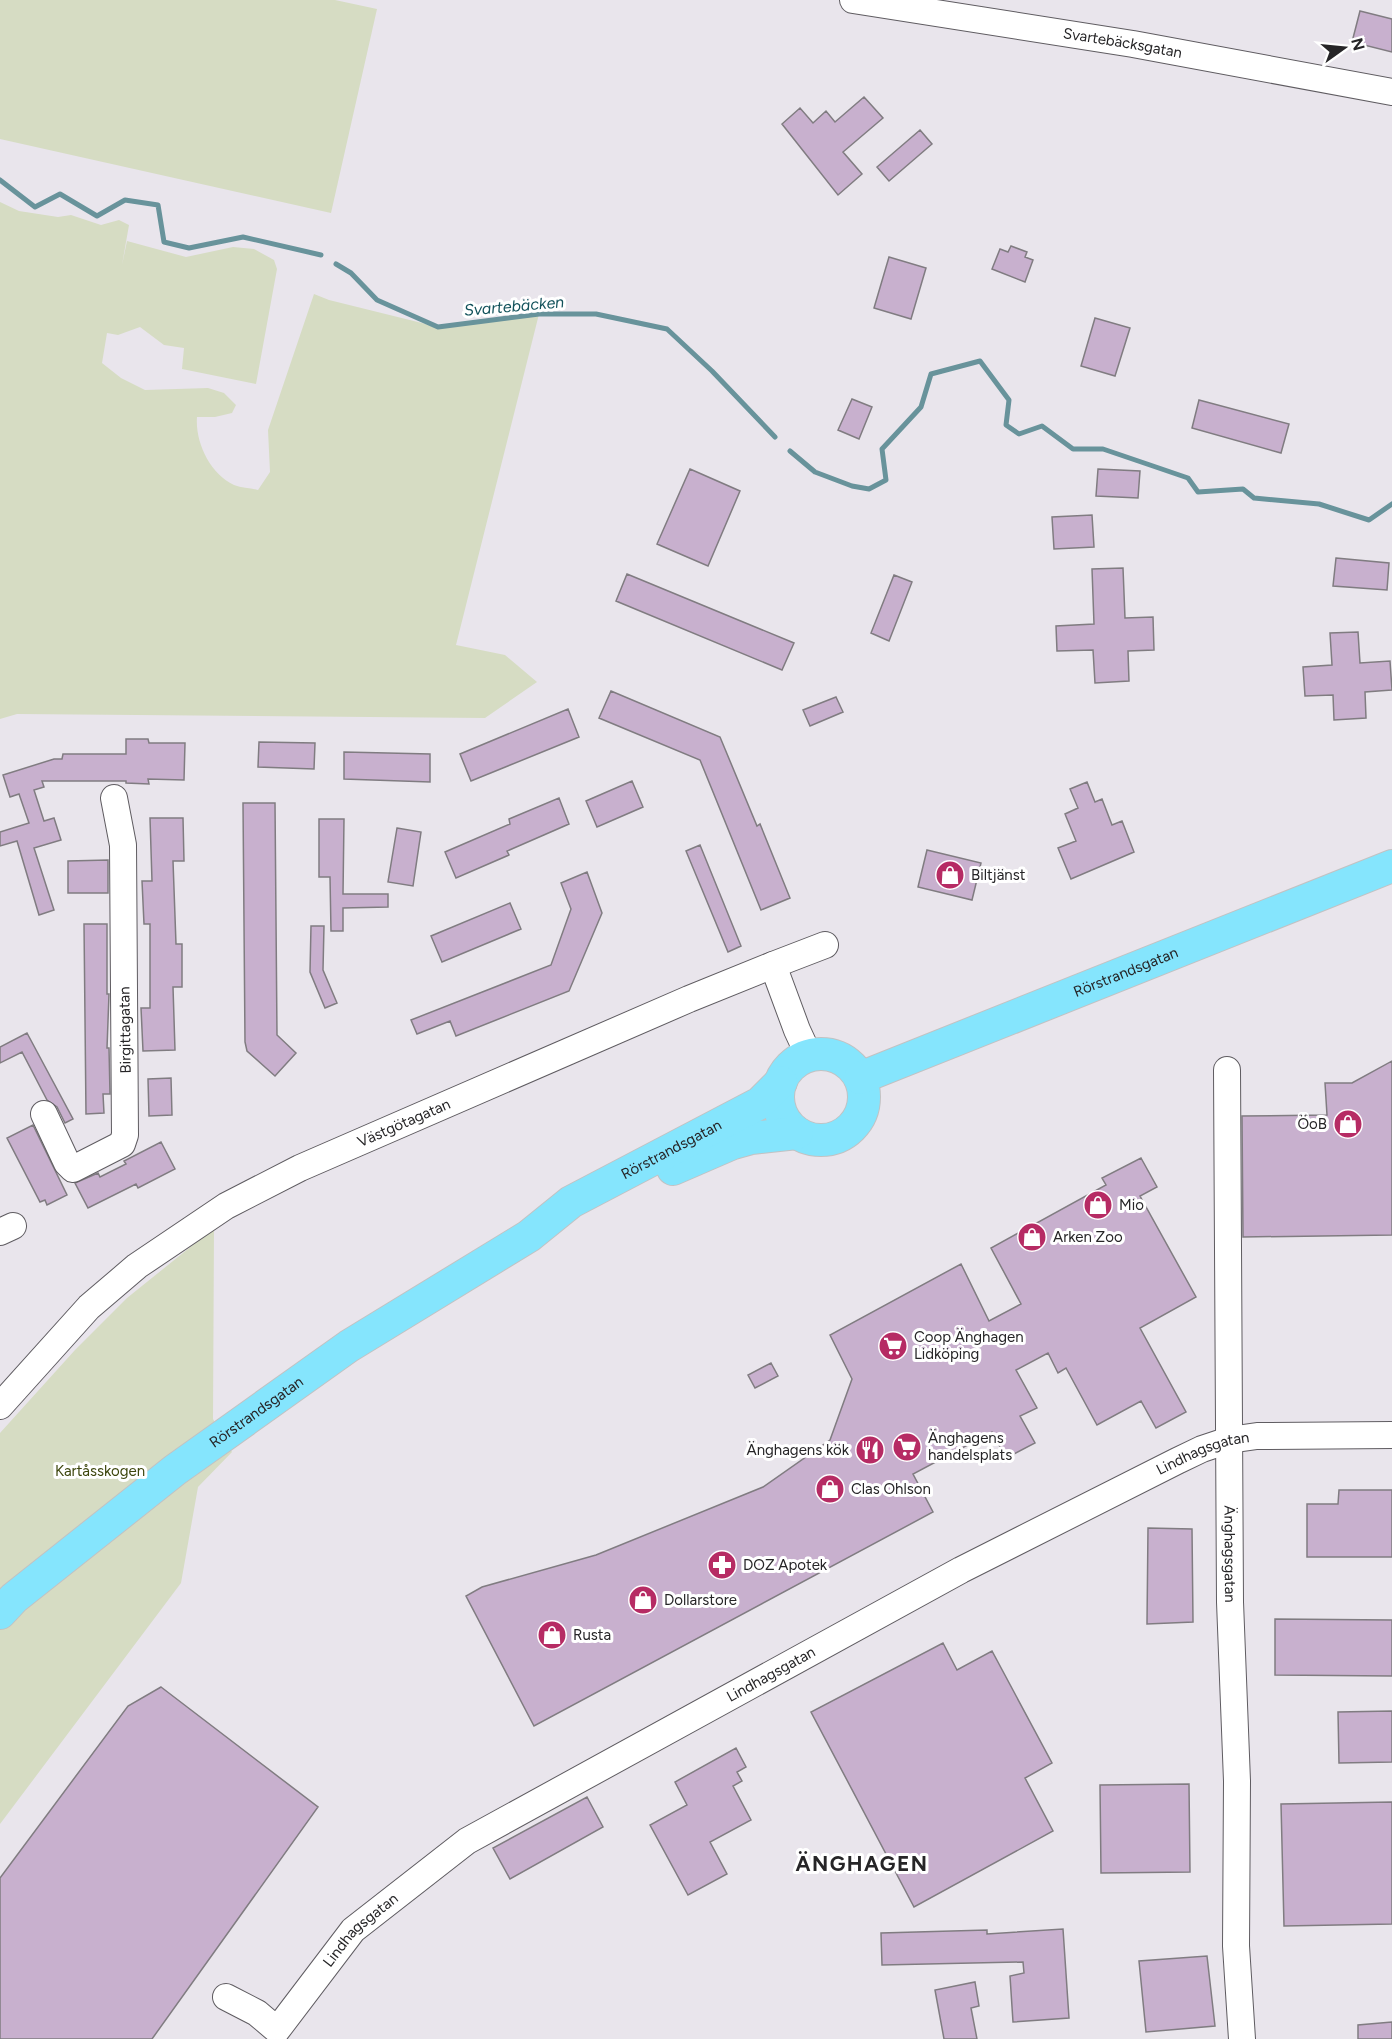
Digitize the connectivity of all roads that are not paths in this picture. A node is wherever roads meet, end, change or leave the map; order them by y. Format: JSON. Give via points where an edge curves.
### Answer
{"nodes":[{"id":1,"x":853,"y":0,"type":"edge"},
{"id":2,"x":1392,"y":92,"type":"edge"},
{"id":3,"x":114,"y":798,"type":"dead end"},
{"id":4,"x":1392,"y":866,"type":"edge"},
{"id":5,"x":825,"y":945,"type":"dead end"},
{"id":6,"x":773,"y":965,"type":"junction"},
{"id":7,"x":809,"y":1056,"type":"junction"},
{"id":8,"x":1227,"y":1070,"type":"dead end"},
{"id":9,"x":860,"y":1078,"type":"junction"},
{"id":10,"x":781,"y":1082,"type":"junction"},
{"id":11,"x":44,"y":1114,"type":"dead end"},
{"id":12,"x":797,"y":1133,"type":"junction"},
{"id":13,"x":528,"y":1236,"type":"junction"},
{"id":14,"x":0,"y":1406,"type":"edge"},
{"id":15,"x":1392,"y":1435,"type":"edge"},
{"id":16,"x":1229,"y":1440,"type":"junction"},
{"id":17,"x":0,"y":1613,"type":"edge"},
{"id":18,"x":226,"y":1997,"type":"dead end"},
{"id":19,"x":274,"y":2034,"type":"edge"},
{"id":20,"x":1242,"y":2039,"type":"edge"}],
"edges":[{"from":1,"to":2,"type":"street","name":"Svartebäcksgatan","via":[[1133,44]]},
{"from":3,"to":11,"type":"street","name":"Birgittagatan","via":[[123,845],[125,1135],[122,1144],[73,1169]]},
{"from":4,"to":9,"type":"main road","name":"Rörstrandsgatan"},
{"from":5,"to":6,"type":"street","name":"Västgötagatan"},
{"from":6,"to":7,"type":"street"},
{"from":6,"to":14,"type":"street","name":"Västgötagatan","via":[[300,1168],[226,1206],[137,1266],[89,1307]]},
{"from":7,"to":9,"type":"main road","via":[[838,1058]]},
{"from":7,"to":10,"type":"main road","name":"Rörstrandsgatan","via":[[787,1071]]},
{"from":8,"to":16,"type":"street","name":"Änghagsgatan"},
{"from":9,"to":12,"type":"main road","name":"Rörstrandsgatan","via":[[863,1107],[845,1133],[822,1140]]},
{"from":10,"to":12,"type":"main road","via":[[780,1110]]},
{"from":10,"to":13,"type":"main road","name":"Rörstrandsgatan","via":[[760,1103],[571,1202]]},
{"from":12,"to":13,"type":"main road","name":"Rörstrandsgatan","via":[[733,1143],[666,1172],[580,1218]]},
{"from":13,"to":17,"type":"main road","name":"Rörstrandsgatan","via":[[349,1346],[166,1477]]},
{"from":15,"to":16,"type":"street","name":"Lindhagsgatan","via":[[1276,1434]]},
{"from":16,"to":19,"type":"street","name":"Lindhagsgatan","via":[[1177,1461],[961,1570],[467,1841],[353,1930]]},
{"from":16,"to":20,"type":"street","name":"Änghagsgatan","via":[[1237,1781],[1236,1946]]},
{"from":18,"to":19,"type":"street","name":"Lindhagsgatan","via":[[257,2013]]}]}
